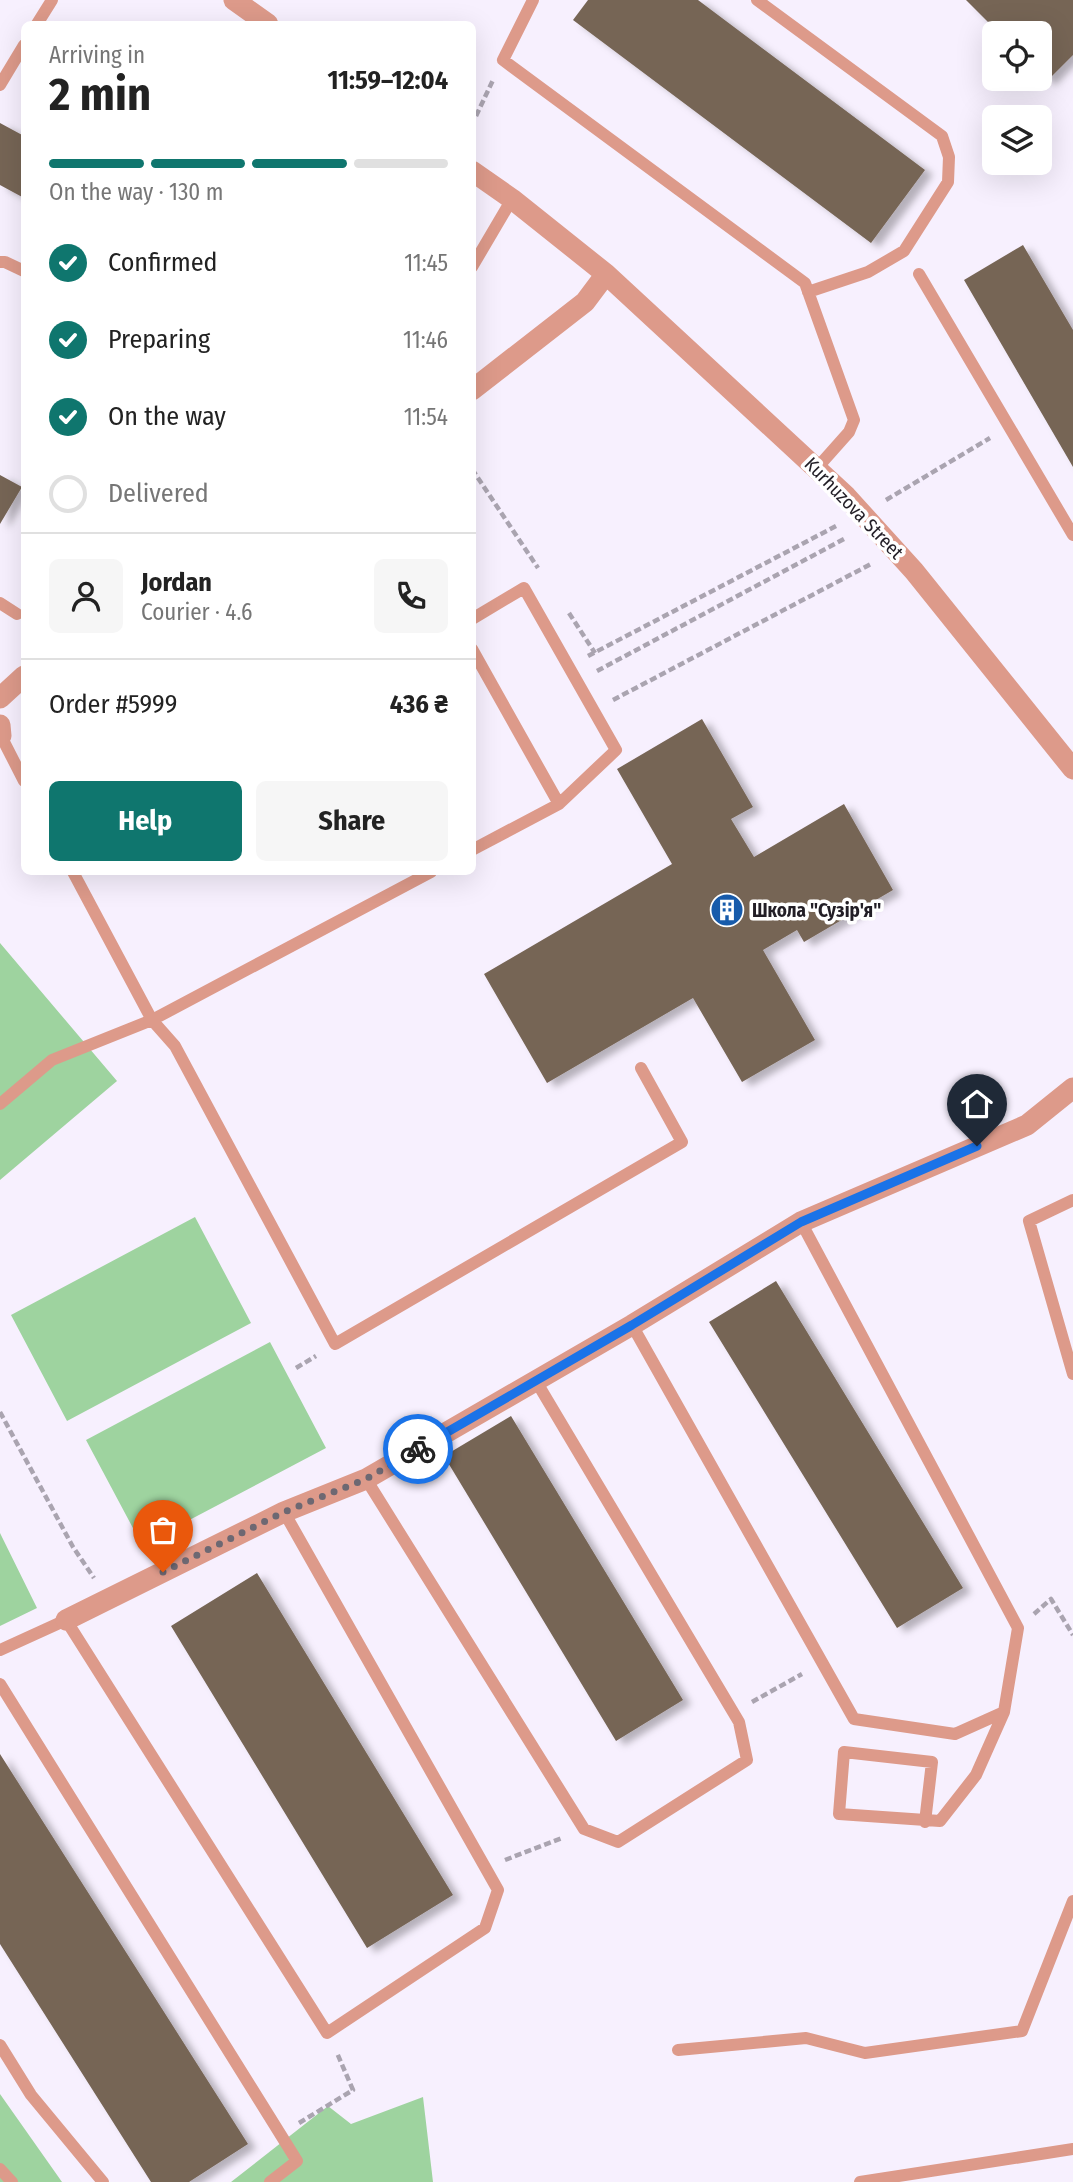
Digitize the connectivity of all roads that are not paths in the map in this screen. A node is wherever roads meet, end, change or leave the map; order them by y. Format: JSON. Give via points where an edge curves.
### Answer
{"nodes":[{"id":1,"x":52,"y":0,"type":"edge"},
{"id":2,"x":234,"y":0,"type":"edge"},
{"id":3,"x":533,"y":0,"type":"edge"},
{"id":4,"x":757,"y":0,"type":"edge"},
{"id":5,"x":39,"y":21,"type":"edge"},
{"id":6,"x":264,"y":21,"type":"edge"},
{"id":7,"x":21,"y":51,"type":"edge"},
{"id":8,"x":0,"y":85,"type":"edge"},
{"id":9,"x":476,"y":174,"type":"edge"},
{"id":10,"x":512,"y":199,"type":"junction"},
{"id":11,"x":476,"y":260,"type":"edge"},
{"id":12,"x":2,"y":261,"type":"edge"},
{"id":13,"x":21,"y":270,"type":"edge"},
{"id":14,"x":606,"y":274,"type":"junction"},
{"id":15,"x":919,"y":274,"type":"dead end"},
{"id":16,"x":808,"y":292,"type":"junction"},
{"id":17,"x":476,"y":387,"type":"edge"},
{"id":18,"x":817,"y":468,"type":"junction"},
{"id":19,"x":1073,"y":535,"type":"edge"},
{"id":20,"x":0,"y":603,"type":"edge"},
{"id":21,"x":17,"y":614,"type":"dead end"},
{"id":22,"x":476,"y":617,"type":"edge"},
{"id":23,"x":476,"y":656,"type":"edge"},
{"id":24,"x":21,"y":679,"type":"edge"},
{"id":25,"x":0,"y":698,"type":"edge"},
{"id":26,"x":0,"y":725,"type":"edge"},
{"id":27,"x":1,"y":736,"type":"edge"},
{"id":28,"x":1073,"y":769,"type":"edge"},
{"id":29,"x":21,"y":775,"type":"edge"},
{"id":30,"x":559,"y":804,"type":"junction"},
{"id":31,"x":476,"y":848,"type":"edge"},
{"id":32,"x":75,"y":875,"type":"edge"},
{"id":33,"x":425,"y":875,"type":"edge"},
{"id":34,"x":152,"y":1020,"type":"junction"},
{"id":35,"x":641,"y":1068,"type":"dead end"},
{"id":36,"x":1073,"y":1088,"type":"edge"},
{"id":37,"x":0,"y":1104,"type":"edge"},
{"id":38,"x":1073,"y":1200,"type":"edge"},
{"id":39,"x":801,"y":1222,"type":"junction"},
{"id":40,"x":632,"y":1325,"type":"junction"},
{"id":41,"x":1073,"y":1374,"type":"edge"},
{"id":42,"x":536,"y":1381,"type":"junction"},
{"id":43,"x":366,"y":1479,"type":"junction"},
{"id":44,"x":284,"y":1512,"type":"junction"},
{"id":45,"x":66,"y":1620,"type":"junction"},
{"id":46,"x":0,"y":1650,"type":"edge"},
{"id":47,"x":0,"y":1684,"type":"edge"},
{"id":48,"x":1004,"y":1712,"type":"junction"},
{"id":49,"x":925,"y":1822,"type":"junction"},
{"id":50,"x":1073,"y":1901,"type":"edge"},
{"id":51,"x":0,"y":2045,"type":"edge"},
{"id":52,"x":678,"y":2050,"type":"dead end"},
{"id":53,"x":1073,"y":2148,"type":"edge"},
{"id":54,"x":0,"y":2169,"type":"edge"},
{"id":55,"x":12,"y":2182,"type":"edge"},
{"id":56,"x":103,"y":2182,"type":"edge"},
{"id":57,"x":270,"y":2182,"type":"edge"},
{"id":58,"x":860,"y":2182,"type":"edge"}],
"edges":[{"from":1,"to":5,"type":"lane"},
{"from":2,"to":6,"type":"street"},
{"from":3,"to":16,"type":"lane","via":[[503,60],[806,283]]},
{"from":4,"to":16,"type":"lane","via":[[942,136],[949,157],[948,182],[904,251],[868,272]]},
{"from":7,"to":8,"type":"lane"},
{"from":9,"to":10,"type":"street","name":"Kurhuzova Street"},
{"from":10,"to":11,"type":"lane"},
{"from":10,"to":14,"type":"street","name":"Kurhuzova Street"},
{"from":12,"to":13,"type":"lane"},
{"from":14,"to":17,"type":"street","via":[[585,302]]},
{"from":14,"to":18,"type":"street","name":"Kurhuzova Street"},
{"from":15,"to":19,"type":"lane"},
{"from":16,"to":18,"type":"lane","via":[[854,420]]},
{"from":18,"to":28,"type":"street","name":"Kurhuzova Street","via":[[896,551]]},
{"from":20,"to":21,"type":"lane"},
{"from":22,"to":30,"type":"lane","via":[[524,588],[616,750]]},
{"from":23,"to":30,"type":"lane"},
{"from":24,"to":25,"type":"street"},
{"from":26,"to":27,"type":"street"},
{"from":27,"to":29,"type":"lane"},
{"from":30,"to":31,"type":"lane"},
{"from":32,"to":34,"type":"lane"},
{"from":33,"to":34,"type":"lane"},
{"from":34,"to":35,"type":"lane","via":[[175,1046],[335,1344],[682,1142]]},
{"from":34,"to":37,"type":"lane","via":[[52,1060]]},
{"from":36,"to":39,"type":"street","via":[[1027,1125]]},
{"from":38,"to":41,"type":"lane","via":[[1029,1221]]},
{"from":39,"to":40,"type":"street"},
{"from":39,"to":48,"type":"lane","via":[[1018,1628]]},
{"from":40,"to":42,"type":"street"},
{"from":40,"to":48,"type":"lane","via":[[853,1719],[955,1734]]},
{"from":42,"to":43,"type":"street"},
{"from":42,"to":43,"type":"lane","via":[[739,1722],[747,1760],[618,1842],[584,1829]]},
{"from":43,"to":44,"type":"street"},
{"from":44,"to":45,"type":"street"},
{"from":44,"to":45,"type":"lane","via":[[498,1890],[485,1928],[327,2033]]},
{"from":45,"to":46,"type":"lane"},
{"from":47,"to":57,"type":"lane","via":[[297,2161]]},
{"from":48,"to":49,"type":"lane","via":[[976,1775],[940,1821]]},
{"from":49,"to":49,"type":"lane","via":[[839,1814],[844,1752],[932,1762]]},
{"from":50,"to":52,"type":"lane","via":[[1022,2031],[865,2053],[806,2038]]},
{"from":51,"to":56,"type":"lane","via":[[31,2095]]},
{"from":53,"to":58,"type":"lane"},
{"from":54,"to":55,"type":"lane"}]}
